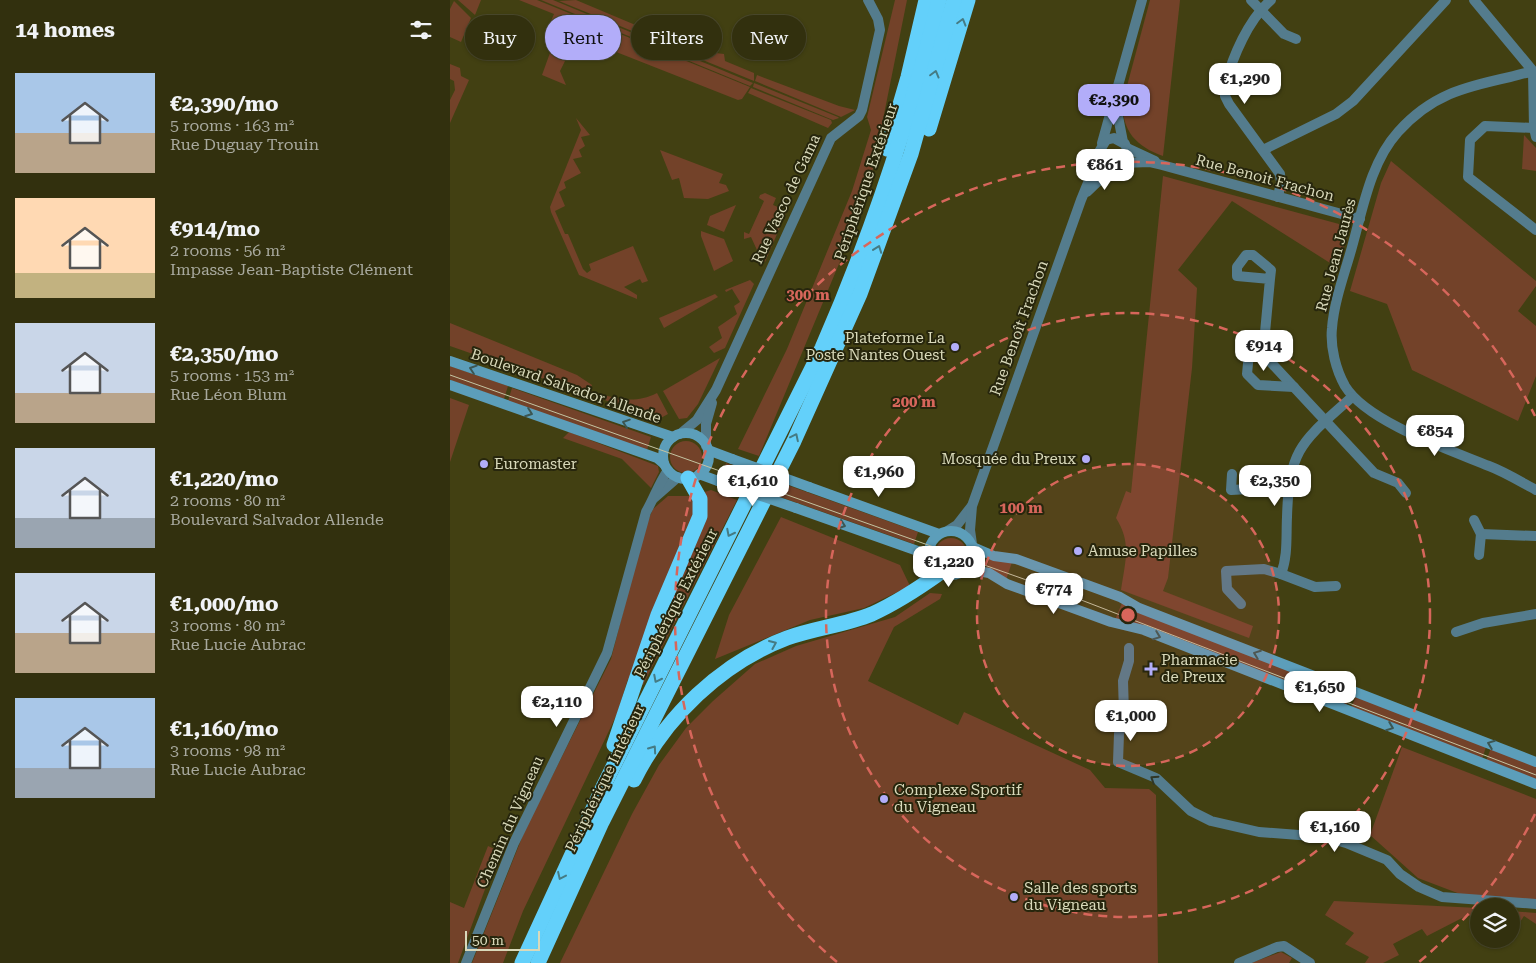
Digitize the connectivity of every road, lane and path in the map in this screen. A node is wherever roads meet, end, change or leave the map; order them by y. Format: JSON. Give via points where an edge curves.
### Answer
{"nodes":[{"id":1,"x":868,"y":0,"type":"edge"},
{"id":2,"x":926,"y":0,"type":"edge"},
{"id":3,"x":939,"y":0,"type":"edge"},
{"id":4,"x":954,"y":0,"type":"edge"},
{"id":5,"x":968,"y":0,"type":"edge"},
{"id":6,"x":1142,"y":0,"type":"edge"},
{"id":7,"x":1251,"y":0,"type":"edge"},
{"id":8,"x":1272,"y":0,"type":"edge"},
{"id":9,"x":1446,"y":0,"type":"edge"},
{"id":10,"x":1474,"y":0,"type":"edge"},
{"id":11,"x":1260,"y":9,"type":"junction"},
{"id":12,"x":1296,"y":39,"type":"dead end"},
{"id":13,"x":1534,"y":71,"type":"edge"},
{"id":14,"x":1116,"y":100,"type":"junction"},
{"id":15,"x":1535,"y":132,"type":"edge"},
{"id":16,"x":1102,"y":144,"type":"junction"},
{"id":17,"x":1125,"y":145,"type":"junction"},
{"id":18,"x":1263,"y":150,"type":"junction"},
{"id":19,"x":911,"y":154,"type":"junction"},
{"id":20,"x":1099,"y":156,"type":"junction"},
{"id":21,"x":1118,"y":165,"type":"junction"},
{"id":22,"x":1162,"y":165,"type":"junction"},
{"id":23,"x":1278,"y":197,"type":"junction"},
{"id":24,"x":1081,"y":200,"type":"junction"},
{"id":25,"x":1360,"y":219,"type":"junction"},
{"id":26,"x":1536,"y":230,"type":"edge"},
{"id":27,"x":864,"y":243,"type":"junction"},
{"id":28,"x":1270,"y":279,"type":"dead end"},
{"id":29,"x":1264,"y":339,"type":"junction"},
{"id":30,"x":450,"y":361,"type":"edge"},
{"id":31,"x":450,"y":385,"type":"edge"},
{"id":32,"x":1294,"y":387,"type":"junction"},
{"id":33,"x":716,"y":390,"type":"junction"},
{"id":34,"x":1352,"y":396,"type":"junction"},
{"id":35,"x":1325,"y":420,"type":"junction"},
{"id":36,"x":677,"y":436,"type":"junction"},
{"id":37,"x":707,"y":448,"type":"junction"},
{"id":38,"x":666,"y":467,"type":"junction"},
{"id":39,"x":1232,"y":474,"type":"dead end"},
{"id":40,"x":688,"y":477,"type":"junction"},
{"id":41,"x":1288,"y":487,"type":"junction"},
{"id":42,"x":1536,"y":490,"type":"edge"},
{"id":43,"x":1406,"y":494,"type":"dead end"},
{"id":44,"x":654,"y":498,"type":"junction"},
{"id":45,"x":972,"y":506,"type":"junction"},
{"id":46,"x":1474,"y":520,"type":"dead end"},
{"id":47,"x":944,"y":532,"type":"junction"},
{"id":48,"x":1481,"y":534,"type":"junction"},
{"id":49,"x":1536,"y":536,"type":"edge"},
{"id":50,"x":973,"y":546,"type":"junction"},
{"id":51,"x":929,"y":555,"type":"junction"},
{"id":52,"x":1479,"y":555,"type":"dead end"},
{"id":53,"x":968,"y":569,"type":"junction"},
{"id":54,"x":940,"y":573,"type":"junction"},
{"id":55,"x":1281,"y":574,"type":"junction"},
{"id":56,"x":1336,"y":586,"type":"dead end"},
{"id":57,"x":1241,"y":604,"type":"dead end"},
{"id":58,"x":1536,"y":614,"type":"edge"},
{"id":59,"x":1456,"y":632,"type":"dead end"},
{"id":60,"x":1129,"y":648,"type":"dead end"},
{"id":61,"x":1536,"y":762,"type":"edge"},
{"id":62,"x":1536,"y":784,"type":"edge"},
{"id":63,"x":604,"y":785,"type":"junction"},
{"id":64,"x":602,"y":822,"type":"junction"},
{"id":65,"x":1536,"y":904,"type":"edge"},
{"id":66,"x":466,"y":963,"type":"edge"},
{"id":67,"x":522,"y":963,"type":"edge"},
{"id":68,"x":538,"y":963,"type":"edge"},
{"id":69,"x":1238,"y":963,"type":"edge"},
{"id":70,"x":1310,"y":963,"type":"edge"}],
"edges":[{"from":1,"to":33,"type":"street","name":"Rue Vasco de Gama","via":[[880,30],[862,110],[831,138]]},
{"from":2,"to":27,"type":"highway","via":[[908,77],[862,226]]},
{"from":3,"to":27,"type":"highway","name":"Périphérique Extérieur","via":[[907,119]]},
{"from":19,"to":4,"type":"highway","name":"Périphérique Intérieur","one_way":true},
{"from":19,"to":5,"type":"highway","one_way":true,"via":[[924,144],[927,136]]},
{"from":6,"to":14,"type":"street"},
{"from":7,"to":11,"type":"street"},
{"from":8,"to":11,"type":"street"},
{"from":9,"to":18,"type":"street","via":[[1353,101],[1328,118]]},
{"from":10,"to":13,"type":"street"},
{"from":11,"to":12,"type":"street","via":[[1284,34]]},
{"from":11,"to":18,"type":"street","via":[[1228,72],[1225,96]]},
{"from":13,"to":15,"type":"street"},
{"from":13,"to":25,"type":"street","name":"Rue Jean Jaurès","via":[[1460,88],[1418,113],[1396,133],[1383,153]]},
{"from":14,"to":16,"type":"street"},
{"from":14,"to":17,"type":"street","via":[[1120,135]]},
{"from":15,"to":26,"type":"street","via":[[1486,126],[1470,140],[1468,177]]},
{"from":16,"to":17,"type":"street","via":[[1114,138]]},
{"from":16,"to":20,"type":"street"},
{"from":17,"to":21,"type":"street","via":[[1127,156]]},
{"from":17,"to":22,"type":"street","name":"Rue Benoit Frachon"},
{"from":18,"to":23,"type":"street","via":[[1280,174]]},
{"from":64,"to":19,"type":"highway","name":"Périphérique Intérieur","one_way":true,"via":[[826,372],[871,267]]},
{"from":20,"to":21,"type":"street","via":[[1104,164]]},
{"from":20,"to":24,"type":"street"},
{"from":21,"to":22,"type":"street","name":"Rue Benoit Frachon","via":[[1149,162]]},
{"from":21,"to":24,"type":"street","via":[[1095,183]]},
{"from":22,"to":23,"type":"street","name":"Rue Benoit Frachon"},
{"from":23,"to":25,"type":"street","name":"Rue Benoit Frachon"},
{"from":24,"to":45,"type":"street","name":"Rue Benoît Frachon"},
{"from":25,"to":34,"type":"street","name":"Rue Jean Jaurès","via":[[1332,329],[1336,365]]},
{"from":27,"to":63,"type":"highway","name":"Périphérique Extérieur","one_way":true,"via":[[837,314],[799,398]]},
{"from":28,"to":29,"type":"street"},
{"from":29,"to":32,"type":"street","via":[[1263,354]]},
{"from":29,"to":32,"type":"street","via":[[1249,353],[1247,374],[1258,385]]},
{"from":36,"to":30,"type":"street","name":"Boulevard Salvador Allende","one_way":true},
{"from":31,"to":38,"type":"street","one_way":true,"via":[[657,458]]},
{"from":32,"to":35,"type":"street"},
{"from":33,"to":36,"type":"street","name":"Rue Vasco de Gama","via":[[697,420]]},
{"from":33,"to":37,"type":"street","name":"Rue Vasco de Gama","via":[[706,424]]},
{"from":34,"to":35,"type":"street"},
{"from":34,"to":42,"type":"street","name":"Rue Jean Jaurès","via":[[1386,420]]},
{"from":35,"to":41,"type":"street","via":[[1307,438],[1295,458]]},
{"from":35,"to":43,"type":"street","via":[[1374,472],[1398,483]]},
{"from":36,"to":37,"type":"street","via":[[696,436]]},
{"from":36,"to":38,"type":"street","via":[[664,451]]},
{"from":37,"to":40,"type":"street","via":[[708,461]]},
{"from":37,"to":47,"type":"street","bridge":true},
{"from":38,"to":40,"type":"street"},
{"from":38,"to":44,"type":"street","name":"Chemin du Vigneau"},
{"from":39,"to":41,"type":"street","via":[[1231,490]]},
{"from":40,"to":44,"type":"street","name":"Chemin du Vigneau"},
{"from":40,"to":51,"type":"street","one_way":true,"bridge":true,"via":[[718,481]]},
{"from":40,"to":63,"type":"highway","via":[[700,499],[700,516],[658,615],[605,766]]},
{"from":41,"to":55,"type":"street","via":[[1286,561]]},
{"from":44,"to":66,"type":"street","name":"Chemin du Vigneau","via":[[646,512],[635,548],[607,653],[517,836]]},
{"from":45,"to":47,"type":"street","via":[[957,525]]},
{"from":45,"to":50,"type":"street","via":[[970,530]]},
{"from":46,"to":48,"type":"street"},
{"from":47,"to":50,"type":"street","via":[[962,533]]},
{"from":47,"to":51,"type":"street","via":[[932,541]]},
{"from":48,"to":49,"type":"street"},
{"from":48,"to":52,"type":"street"},
{"from":50,"to":53,"type":"street"},
{"from":61,"to":50,"type":"street","one_way":true,"via":[[1139,608],[1120,597],[1016,559],[994,556]]},
{"from":51,"to":54,"type":"street","via":[[932,565]]},
{"from":53,"to":54,"type":"street","via":[[956,575]]},
{"from":53,"to":62,"type":"street","one_way":true,"via":[[989,574],[1007,584],[1110,622],[1144,630]]},
{"from":64,"to":54,"type":"highway","one_way":true,"via":[[615,815],[641,767],[671,723],[700,692],[729,668],[788,638],[871,614],[903,598]]},
{"from":55,"to":56,"type":"street","via":[[1316,587]]},
{"from":55,"to":57,"type":"street","via":[[1264,569],[1226,571],[1227,589]]},
{"from":58,"to":59,"type":"street","via":[[1483,623]]},
{"from":65,"to":60,"type":"street","one_way":true,"via":[[1442,897],[1400,874],[1387,860],[1346,843],[1325,836],[1236,828],[1211,821],[1191,810],[1156,778],[1118,762],[1124,712],[1123,681]]},
{"from":63,"to":67,"type":"highway","name":"Périphérique Extérieur","one_way":true},
{"from":64,"to":68,"type":"highway","name":"Périphérique Intérieur"},
{"from":69,"to":70,"type":"street","via":[[1284,946]]}]}
